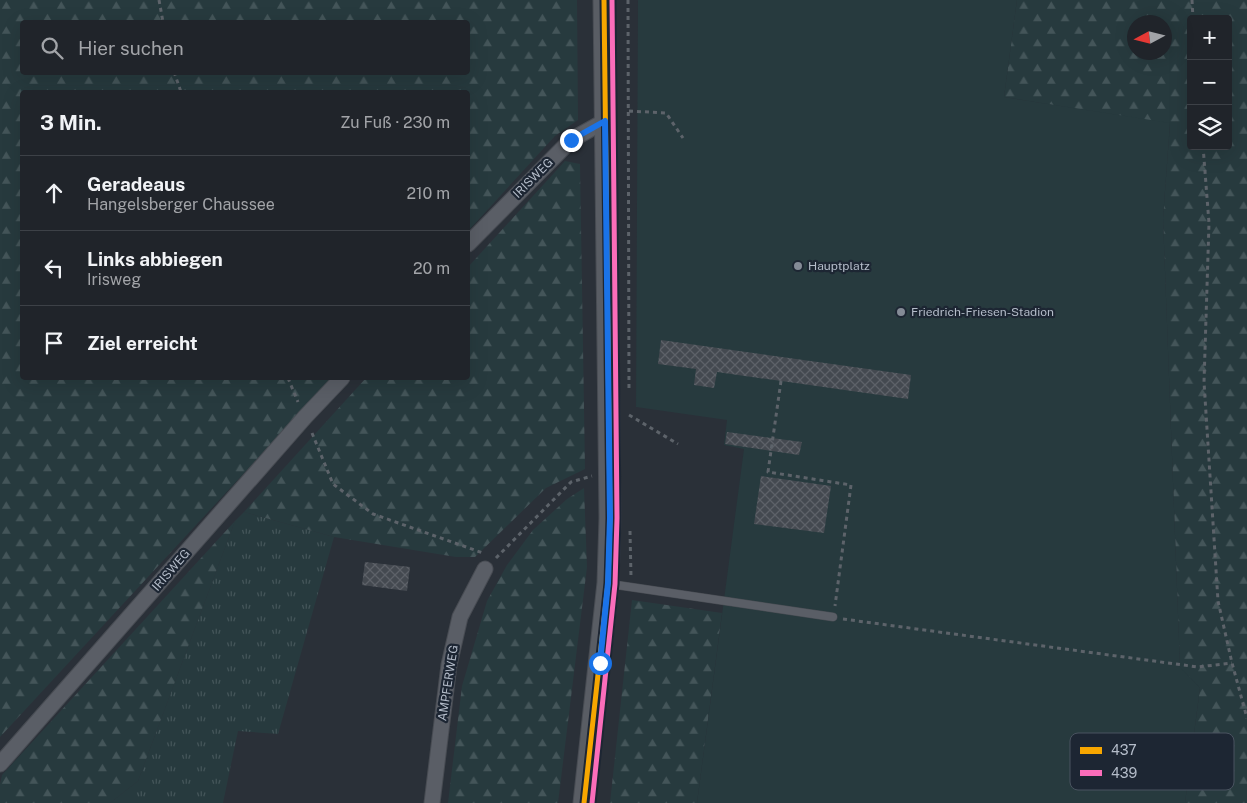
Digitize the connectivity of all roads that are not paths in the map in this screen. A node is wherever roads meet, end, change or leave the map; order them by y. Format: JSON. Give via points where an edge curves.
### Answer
{"nodes":[{"id":1,"x":604,"y":0,"type":"edge"},
{"id":2,"x":605,"y":121,"type":"junction"},
{"id":3,"x":470,"y":242,"type":"edge"},
{"id":4,"x":340,"y":380,"type":"edge"},
{"id":5,"x":485,"y":569,"type":"road end"},
{"id":6,"x":608,"y":583,"type":"junction"},
{"id":7,"x":833,"y":617,"type":"road end"},
{"id":8,"x":0,"y":764,"type":"edge"},
{"id":9,"x":432,"y":803,"type":"edge"},
{"id":10,"x":584,"y":803,"type":"edge"}],
"edges":[{"from":1,"to":2,"type":"main road"},
{"from":2,"to":3,"type":"street","name":"IRISWEG","via":[[571,140]]},
{"from":2,"to":6,"type":"main road","via":[[610,470]]},
{"from":4,"to":8,"type":"street","name":"IRISWEG"},
{"from":5,"to":9,"type":"street","name":"AMPFERWEG","via":[[457,627],[449,665]]},
{"from":6,"to":7,"type":"lane"},
{"from":6,"to":10,"type":"main road"}]}
